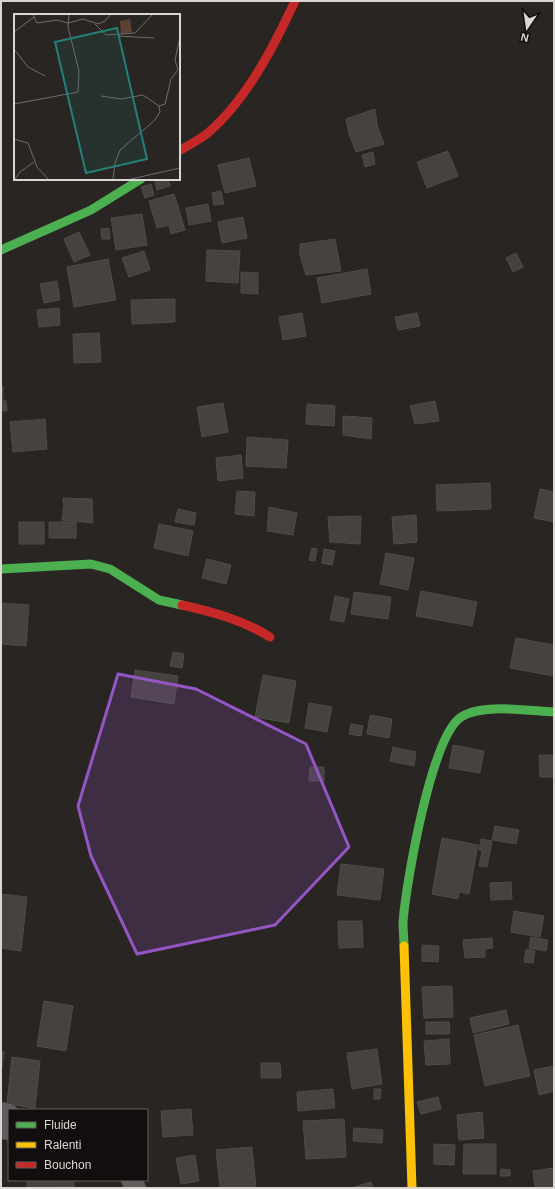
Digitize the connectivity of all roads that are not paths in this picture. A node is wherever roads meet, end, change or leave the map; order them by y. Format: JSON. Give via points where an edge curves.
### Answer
{"nodes":[{"id":1,"x":295,"y":1,"type":"edge"},
{"id":2,"x":180,"y":150,"type":"edge"},
{"id":3,"x":138,"y":180,"type":"edge"},
{"id":4,"x":1,"y":250,"type":"edge"},
{"id":5,"x":1,"y":569,"type":"edge"},
{"id":6,"x":270,"y":637,"type":"dead end"},
{"id":7,"x":554,"y":712,"type":"edge"},
{"id":8,"x":412,"y":1188,"type":"edge"}],
"edges":[{"from":1,"to":2,"type":"street","via":[[258,70],[234,104],[209,132]]},
{"from":3,"to":4,"type":"street","via":[[91,210]]},
{"from":5,"to":6,"type":"street","via":[[103,565],[159,600],[244,622]]},
{"from":7,"to":8,"type":"street","via":[[478,710],[461,717],[446,737],[419,821],[406,889],[403,923]]}]}
